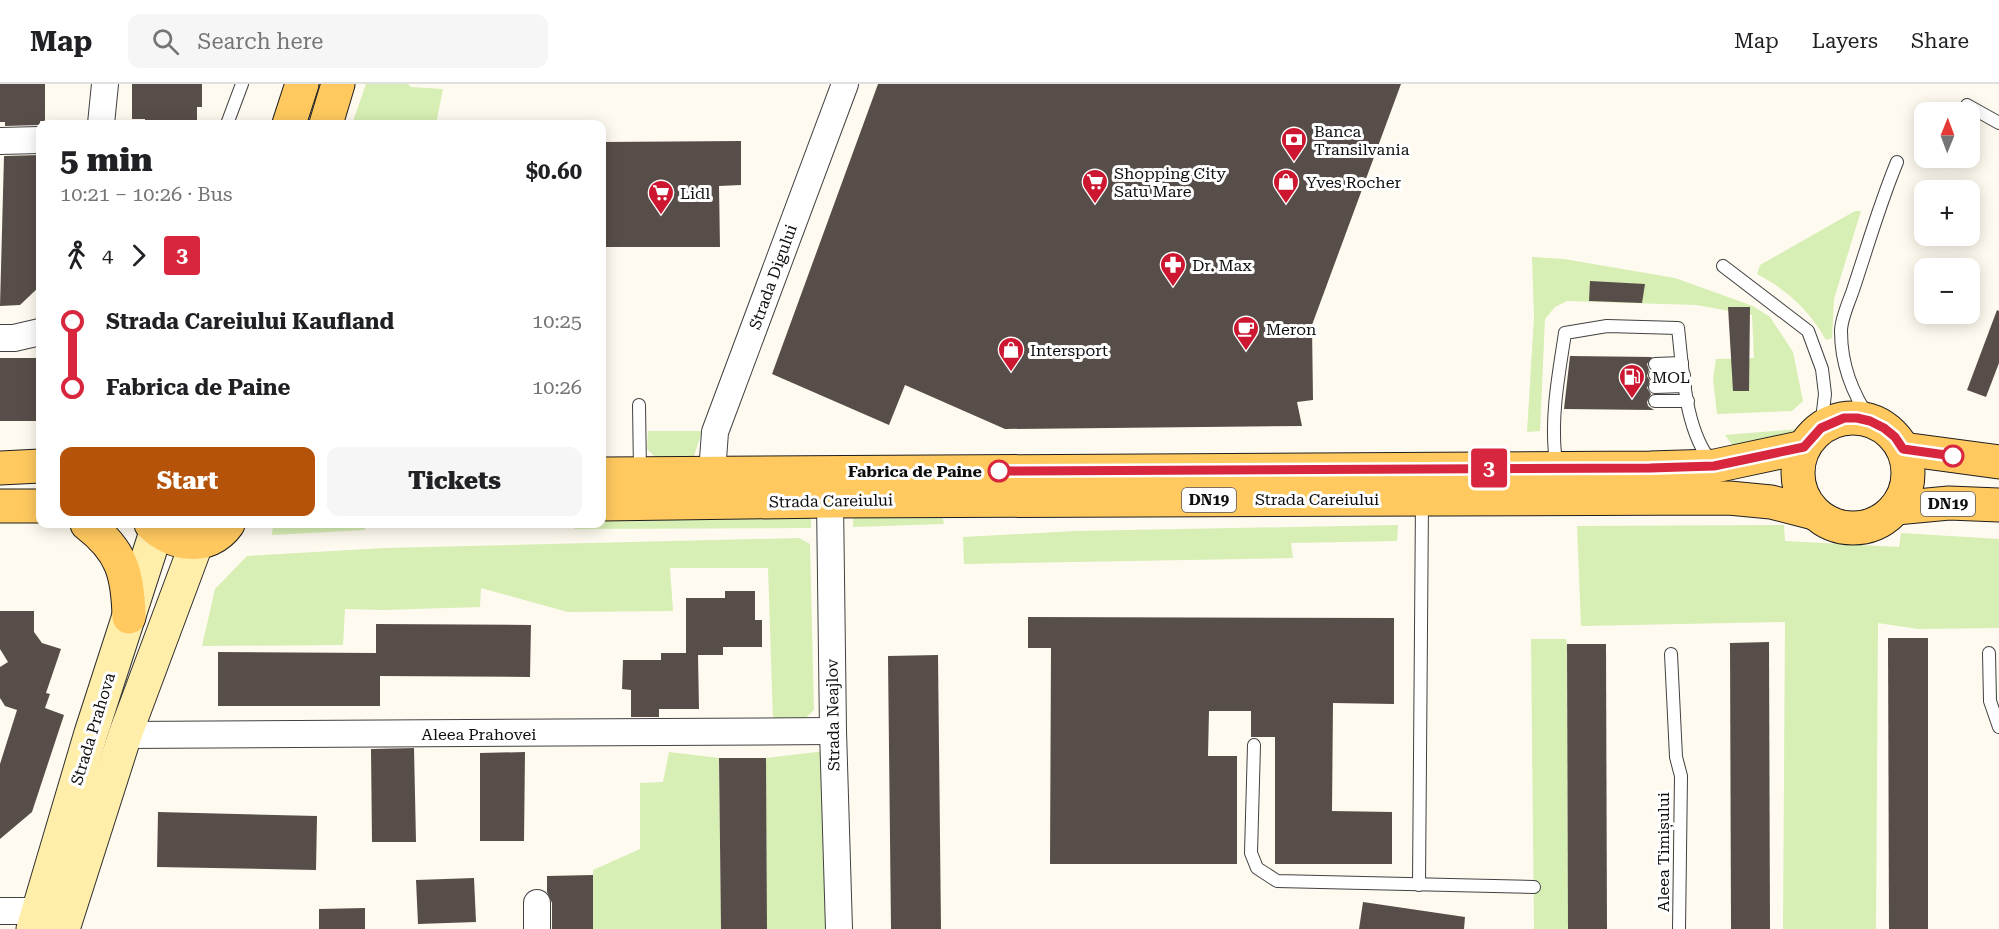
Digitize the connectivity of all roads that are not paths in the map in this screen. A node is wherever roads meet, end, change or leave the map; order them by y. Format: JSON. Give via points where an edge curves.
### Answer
{"nodes":[{"id":1,"x":105,"y":84,"type":"edge"},
{"id":2,"x":242,"y":84,"type":"edge"},
{"id":3,"x":302,"y":84,"type":"edge"},
{"id":4,"x":338,"y":84,"type":"edge"},
{"id":5,"x":845,"y":84,"type":"edge"},
{"id":6,"x":1980,"y":112,"type":"edge"},
{"id":7,"x":101,"y":120,"type":"edge"},
{"id":8,"x":228,"y":120,"type":"edge"},
{"id":9,"x":290,"y":120,"type":"edge"},
{"id":10,"x":327,"y":120,"type":"edge"},
{"id":11,"x":1999,"y":123,"type":"edge"},
{"id":12,"x":36,"y":140,"type":"edge"},
{"id":13,"x":0,"y":141,"type":"edge"},
{"id":14,"x":1897,"y":162,"type":"dead end"},
{"id":15,"x":1723,"y":266,"type":"dead end"},
{"id":16,"x":36,"y":333,"type":"edge"},
{"id":17,"x":0,"y":338,"type":"edge"},
{"id":18,"x":1684,"y":374,"type":"junction"},
{"id":19,"x":1655,"y":401,"type":"dead end"},
{"id":20,"x":1688,"y":401,"type":"junction"},
{"id":21,"x":639,"y":405,"type":"dead end"},
{"id":22,"x":1870,"y":421,"type":"junction"},
{"id":23,"x":1813,"y":437,"type":"junction"},
{"id":24,"x":1903,"y":449,"type":"junction"},
{"id":25,"x":1999,"y":462,"type":"edge"},
{"id":26,"x":36,"y":466,"type":"edge"},
{"id":27,"x":1714,"y":466,"type":"junction"},
{"id":28,"x":0,"y":468,"type":"edge"},
{"id":29,"x":1543,"y":468,"type":"junction"},
{"id":30,"x":640,"y":473,"type":"junction"},
{"id":31,"x":712,"y":473,"type":"junction"},
{"id":32,"x":606,"y":474,"type":"edge"},
{"id":33,"x":1422,"y":499,"type":"junction"},
{"id":34,"x":830,"y":501,"type":"junction"},
{"id":35,"x":606,"y":504,"type":"edge"},
{"id":36,"x":1999,"y":505,"type":"edge"},
{"id":37,"x":0,"y":506,"type":"edge"},
{"id":38,"x":36,"y":506,"type":"edge"},
{"id":39,"x":1896,"y":508,"type":"junction"},
{"id":40,"x":1814,"y":513,"type":"junction"},
{"id":41,"x":92,"y":528,"type":"edge"},
{"id":42,"x":153,"y":528,"type":"edge"},
{"id":43,"x":156,"y":528,"type":"edge"},
{"id":44,"x":223,"y":528,"type":"edge"},
{"id":45,"x":197,"y":542,"type":"junction"},
{"id":46,"x":129,"y":617,"type":"junction"},
{"id":47,"x":1989,"y":652,"type":"dead end"},
{"id":48,"x":1671,"y":654,"type":"dead end"},
{"id":49,"x":1999,"y":727,"type":"edge"},
{"id":50,"x":833,"y":731,"type":"junction"},
{"id":51,"x":126,"y":735,"type":"junction"},
{"id":52,"x":1254,"y":745,"type":"dead end"},
{"id":53,"x":1419,"y":885,"type":"junction"},
{"id":54,"x":1534,"y":887,"type":"dead end"},
{"id":55,"x":537,"y":903,"type":"dead end"},
{"id":56,"x":0,"y":911,"type":"edge"},
{"id":57,"x":45,"y":923,"type":"edge"},
{"id":58,"x":537,"y":929,"type":"edge"},
{"id":59,"x":839,"y":929,"type":"edge"},
{"id":60,"x":1679,"y":929,"type":"edge"}],
"edges":[{"from":1,"to":7,"type":"street"},
{"from":2,"to":8,"type":"lane"},
{"from":3,"to":9,"type":"main road"},
{"from":4,"to":10,"type":"main road"},
{"from":5,"to":31,"type":"street","name":"Strada Digului","via":[[715,432]]},
{"from":6,"to":11,"type":"lane"},
{"from":12,"to":13,"type":"street"},
{"from":14,"to":22,"type":"lane","via":[[1841,329],[1851,387]]},
{"from":15,"to":23,"type":"lane","via":[[1808,331],[1822,369],[1825,394]]},
{"from":16,"to":17,"type":"street"},
{"from":18,"to":18,"type":"lane","via":[[1655,376]]},
{"from":18,"to":20,"type":"lane"},
{"from":18,"to":29,"type":"lane","via":[[1678,328],[1607,326],[1565,333],[1556,396],[1554,454]]},
{"from":19,"to":20,"type":"lane"},
{"from":20,"to":27,"type":"lane","via":[[1693,428]]},
{"from":21,"to":30,"type":"lane"},
{"from":22,"to":23,"type":"main road","number":"DN19","via":[[1844,418]]},
{"from":22,"to":24,"type":"main road","number":"DN19","via":[[1895,437]]},
{"from":23,"to":27,"type":"main road","name":"Strada Careiului","number":"DN19"},
{"from":23,"to":40,"type":"main road","via":[[1798,464],[1798,482]]},
{"from":24,"to":25,"type":"main road"},
{"from":24,"to":39,"type":"main road","number":"DN19","via":[[1908,479]]},
{"from":26,"to":28,"type":"main road"},
{"from":27,"to":29,"type":"main road","name":"Strada Careiului","number":"DN19"},
{"from":29,"to":31,"type":"main road","name":"Strada Careiului","number":"DN19"},
{"from":30,"to":31,"type":"main road","name":"Strada Careiului","number":"DN19"},
{"from":30,"to":32,"type":"main road","name":"Strada Careiului","number":"DN19"},
{"from":33,"to":34,"type":"main road","name":"Strada Careiului","number":"DN19"},
{"from":33,"to":40,"type":"main road","name":"Strada Careiului","number":"DN19","via":[[1729,498],[1771,502]]},
{"from":33,"to":53,"type":"lane"},
{"from":34,"to":35,"type":"main road","name":"Strada Careiului","number":"DN19"},
{"from":34,"to":50,"type":"street","name":"Strada Neajlov"},
{"from":36,"to":39,"type":"main road","number":"DN19","via":[[1949,503]]},
{"from":37,"to":38,"type":"main road"},
{"from":39,"to":40,"type":"main road","number":"DN19","via":[[1883,520],[1866,527],[1838,526]]},
{"from":41,"to":46,"type":"main road","via":[[117,553],[125,573]]},
{"from":42,"to":46,"type":"street","name":"Strada Prahova"},
{"from":43,"to":45,"type":"main road","via":[[180,542]]},
{"from":44,"to":45,"type":"main road","via":[[213,537]]},
{"from":45,"to":51,"type":"street","name":"Strada Prahova"},
{"from":46,"to":57,"type":"street","name":"Strada Prahova","via":[[91,733]]},
{"from":47,"to":49,"type":"lane","via":[[1990,701]]},
{"from":48,"to":60,"type":"lane","name":"Aleea Timișului","via":[[1676,757],[1681,776]]},
{"from":50,"to":51,"type":"street","name":"Aleea Prahovei"},
{"from":50,"to":59,"type":"street","name":"Strada Neajlov"},
{"from":51,"to":57,"type":"street","name":"Strada Prahova"},
{"from":52,"to":53,"type":"lane","via":[[1251,853],[1257,867],[1277,881]]},
{"from":53,"to":54,"type":"lane"},
{"from":55,"to":58,"type":"street"},
{"from":56,"to":57,"type":"street"}]}
